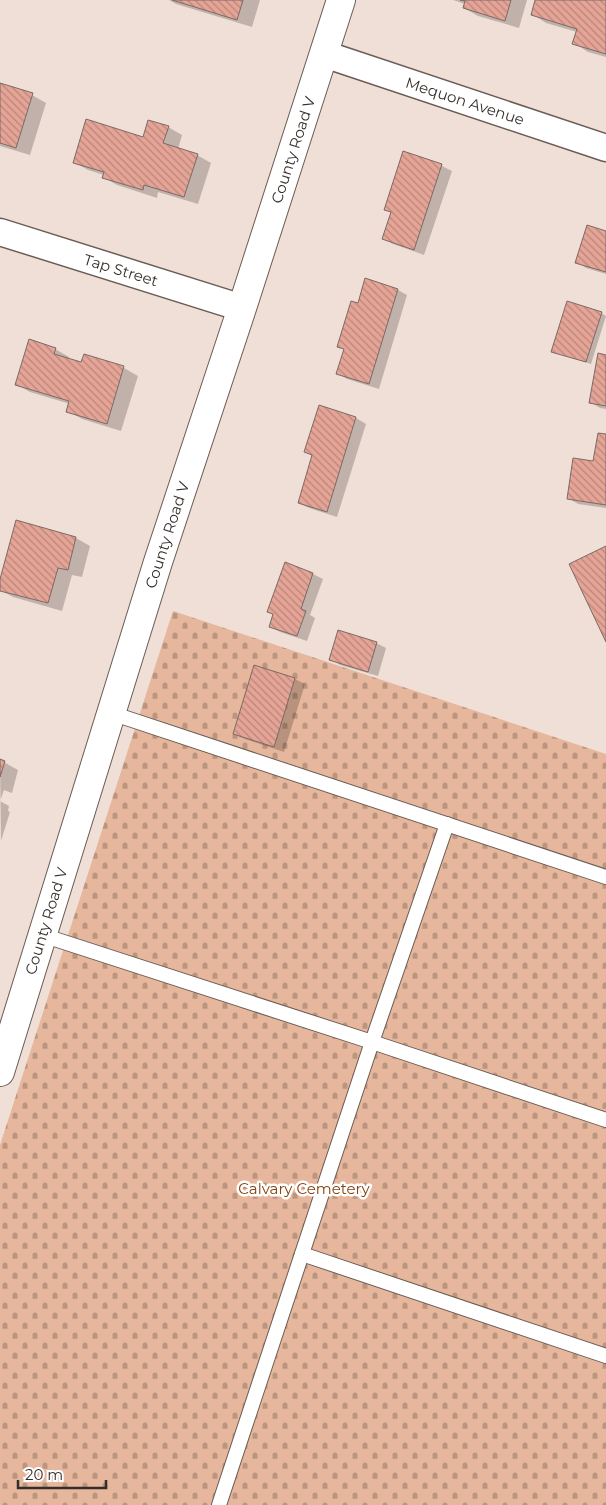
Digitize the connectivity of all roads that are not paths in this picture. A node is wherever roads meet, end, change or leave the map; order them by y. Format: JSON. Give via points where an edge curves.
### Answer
{"nodes":[{"id":1,"x":341,"y":0,"type":"edge"},
{"id":2,"x":324,"y":54,"type":"junction"},
{"id":3,"x":606,"y":148,"type":"edge"},
{"id":4,"x":0,"y":232,"type":"edge"},
{"id":5,"x":242,"y":308,"type":"junction"},
{"id":6,"x":111,"y":713,"type":"junction"},
{"id":7,"x":447,"y":824,"type":"junction"},
{"id":8,"x":606,"y":877,"type":"edge"},
{"id":9,"x":42,"y":935,"type":"junction"},
{"id":10,"x":372,"y":1042,"type":"junction"},
{"id":11,"x":0,"y":1072,"type":"edge"},
{"id":12,"x":606,"y":1120,"type":"edge"},
{"id":13,"x":302,"y":1254,"type":"junction"},
{"id":14,"x":606,"y":1356,"type":"edge"},
{"id":15,"x":220,"y":1505,"type":"edge"}],
"edges":[{"from":1,"to":2,"type":"main road","name":"County Road V"},
{"from":2,"to":3,"type":"street","name":"Mequon Avenue"},
{"from":2,"to":5,"type":"main road","name":"County Road V"},
{"from":4,"to":5,"type":"street","name":"Tap Street"},
{"from":5,"to":6,"type":"main road","name":"County Road V"},
{"from":6,"to":7,"type":"lane"},
{"from":6,"to":9,"type":"main road","name":"County Road V"},
{"from":7,"to":8,"type":"lane"},
{"from":7,"to":10,"type":"lane"},
{"from":9,"to":10,"type":"lane"},
{"from":9,"to":11,"type":"main road","name":"County Road V"},
{"from":10,"to":12,"type":"lane"},
{"from":10,"to":13,"type":"lane"},
{"from":13,"to":14,"type":"lane"},
{"from":13,"to":15,"type":"lane"}]}
